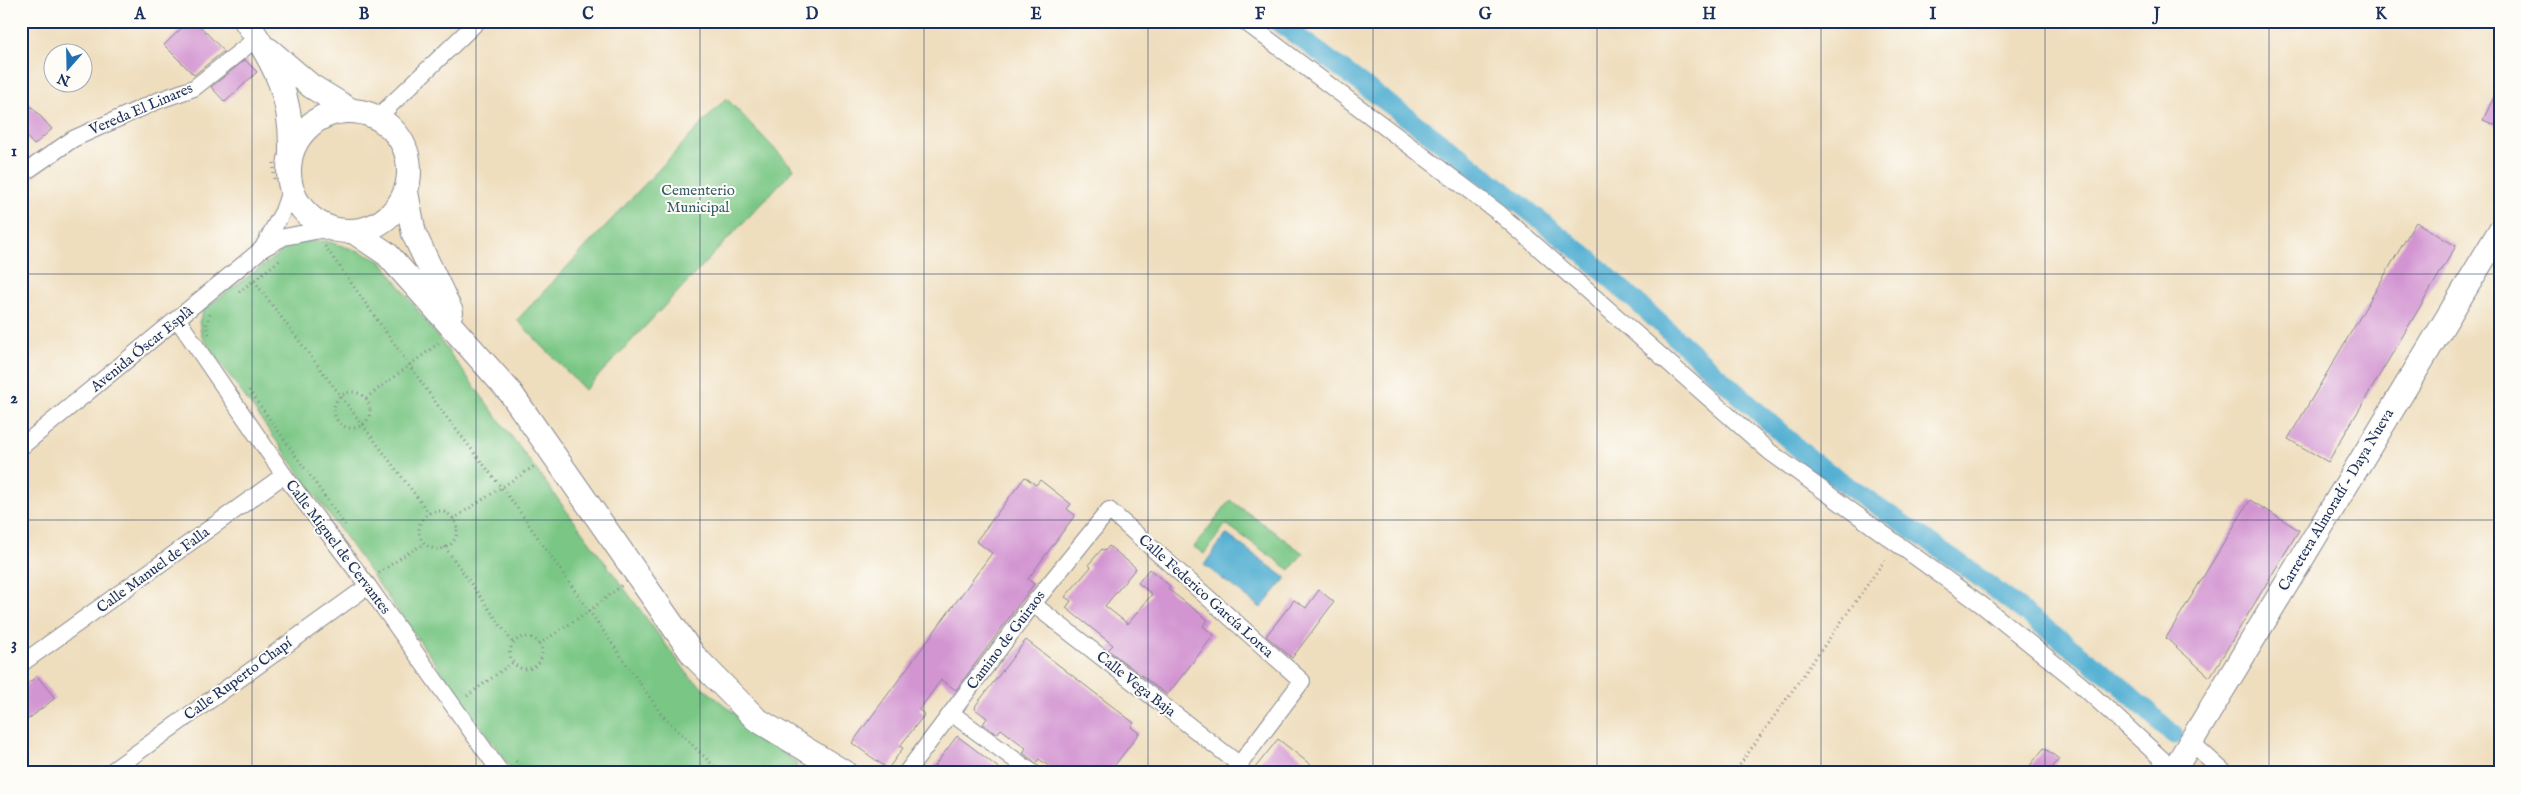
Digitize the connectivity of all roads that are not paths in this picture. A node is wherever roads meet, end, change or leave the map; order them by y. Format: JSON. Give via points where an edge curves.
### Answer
{"nodes":[{"id":1,"x":478,"y":21,"type":"edge"},
{"id":2,"x":1244,"y":21,"type":"edge"},
{"id":3,"x":254,"y":34,"type":"edge"},
{"id":4,"x":350,"y":110,"type":"junction"},
{"id":5,"x":378,"y":117,"type":"junction"},
{"id":6,"x":283,"y":156,"type":"junction"},
{"id":7,"x":21,"y":175,"type":"edge"},
{"id":8,"x":283,"y":189,"type":"junction"},
{"id":9,"x":406,"y":192,"type":"junction"},
{"id":10,"x":2500,"y":231,"type":"edge"},
{"id":11,"x":333,"y":235,"type":"junction"},
{"id":12,"x":258,"y":253,"type":"junction"},
{"id":13,"x":178,"y":320,"type":"junction"},
{"id":14,"x":454,"y":336,"type":"junction"},
{"id":15,"x":21,"y":448,"type":"edge"},
{"id":16,"x":284,"y":475,"type":"junction"},
{"id":17,"x":1109,"y":510,"type":"joint"},
{"id":18,"x":368,"y":586,"type":"junction"},
{"id":19,"x":1033,"y":604,"type":"junction"},
{"id":20,"x":21,"y":664,"type":"edge"},
{"id":21,"x":951,"y":713,"type":"junction"},
{"id":22,"x":2192,"y":742,"type":"junction"},
{"id":23,"x":1236,"y":769,"type":"edge"},
{"id":24,"x":2174,"y":772,"type":"edge"},
{"id":25,"x":108,"y":773,"type":"edge"},
{"id":26,"x":501,"y":773,"type":"edge"},
{"id":27,"x":844,"y":773,"type":"edge"},
{"id":28,"x":906,"y":773,"type":"edge"},
{"id":29,"x":1033,"y":773,"type":"edge"},
{"id":30,"x":2225,"y":773,"type":"edge"}],
"edges":[{"from":1,"to":5,"type":"street"},
{"from":2,"to":24,"type":"street","via":[[1499,213],[1770,452],[1982,604],[2080,684]]},
{"from":3,"to":4,"type":"street","via":[[311,86]]},
{"from":3,"to":6,"type":"street","via":[[287,99],[292,123]]},
{"from":3,"to":7,"type":"street","name":"Vereda El Linares","via":[[194,88],[73,139]]},
{"from":4,"to":5,"type":"street"},
{"from":4,"to":6,"type":"street","via":[[331,113],[313,121]]},
{"from":5,"to":9,"type":"street","via":[[393,128],[403,143],[410,177]]},
{"from":6,"to":8,"type":"street","via":[[288,170]]},
{"from":8,"to":11,"type":"street","via":[[313,220]]},
{"from":8,"to":12,"type":"street","name":"Avenida Óscar Esplà","via":[[283,211]]},
{"from":9,"to":11,"type":"street","via":[[398,207],[370,228]]},
{"from":9,"to":14,"type":"street","via":[[414,234]]},
{"from":10,"to":22,"type":"street","name":"Carretera Almoradí - Daya Nueva"},
{"from":11,"to":12,"type":"street","name":"Avenida Óscar Esplà","via":[[284,237]]},
{"from":11,"to":14,"type":"street","via":[[387,254]]},
{"from":12,"to":13,"type":"street","name":"Avenida Óscar Esplà"},
{"from":13,"to":15,"type":"street","name":"Avenida Óscar Esplà"},
{"from":13,"to":16,"type":"street","name":"Calle Miguel de Cervantes"},
{"from":14,"to":27,"type":"street","via":[[510,392],[694,656],[756,719]]},
{"from":16,"to":18,"type":"street","name":"Calle Miguel de Cervantes"},
{"from":16,"to":20,"type":"street","name":"Calle Manuel de Falla"},
{"from":17,"to":19,"type":"street","name":"Camino de Guiraos"},
{"from":17,"to":23,"type":"street","name":"Calle Federico García Lorca","via":[[1302,681]]},
{"from":18,"to":25,"type":"street","name":"Calle Ruperto Chapí"},
{"from":18,"to":26,"type":"street","name":"Calle Miguel de Cervantes"},
{"from":19,"to":21,"type":"street","name":"Camino de Guiraos"},
{"from":19,"to":23,"type":"street","name":"Calle Vega Baja"},
{"from":21,"to":28,"type":"street","name":"Camino de Guiraos"},
{"from":21,"to":29,"type":"street"},
{"from":22,"to":24,"type":"street","name":"Carretera Almoradí - Daya Nueva"},
{"from":22,"to":30,"type":"street"}]}
